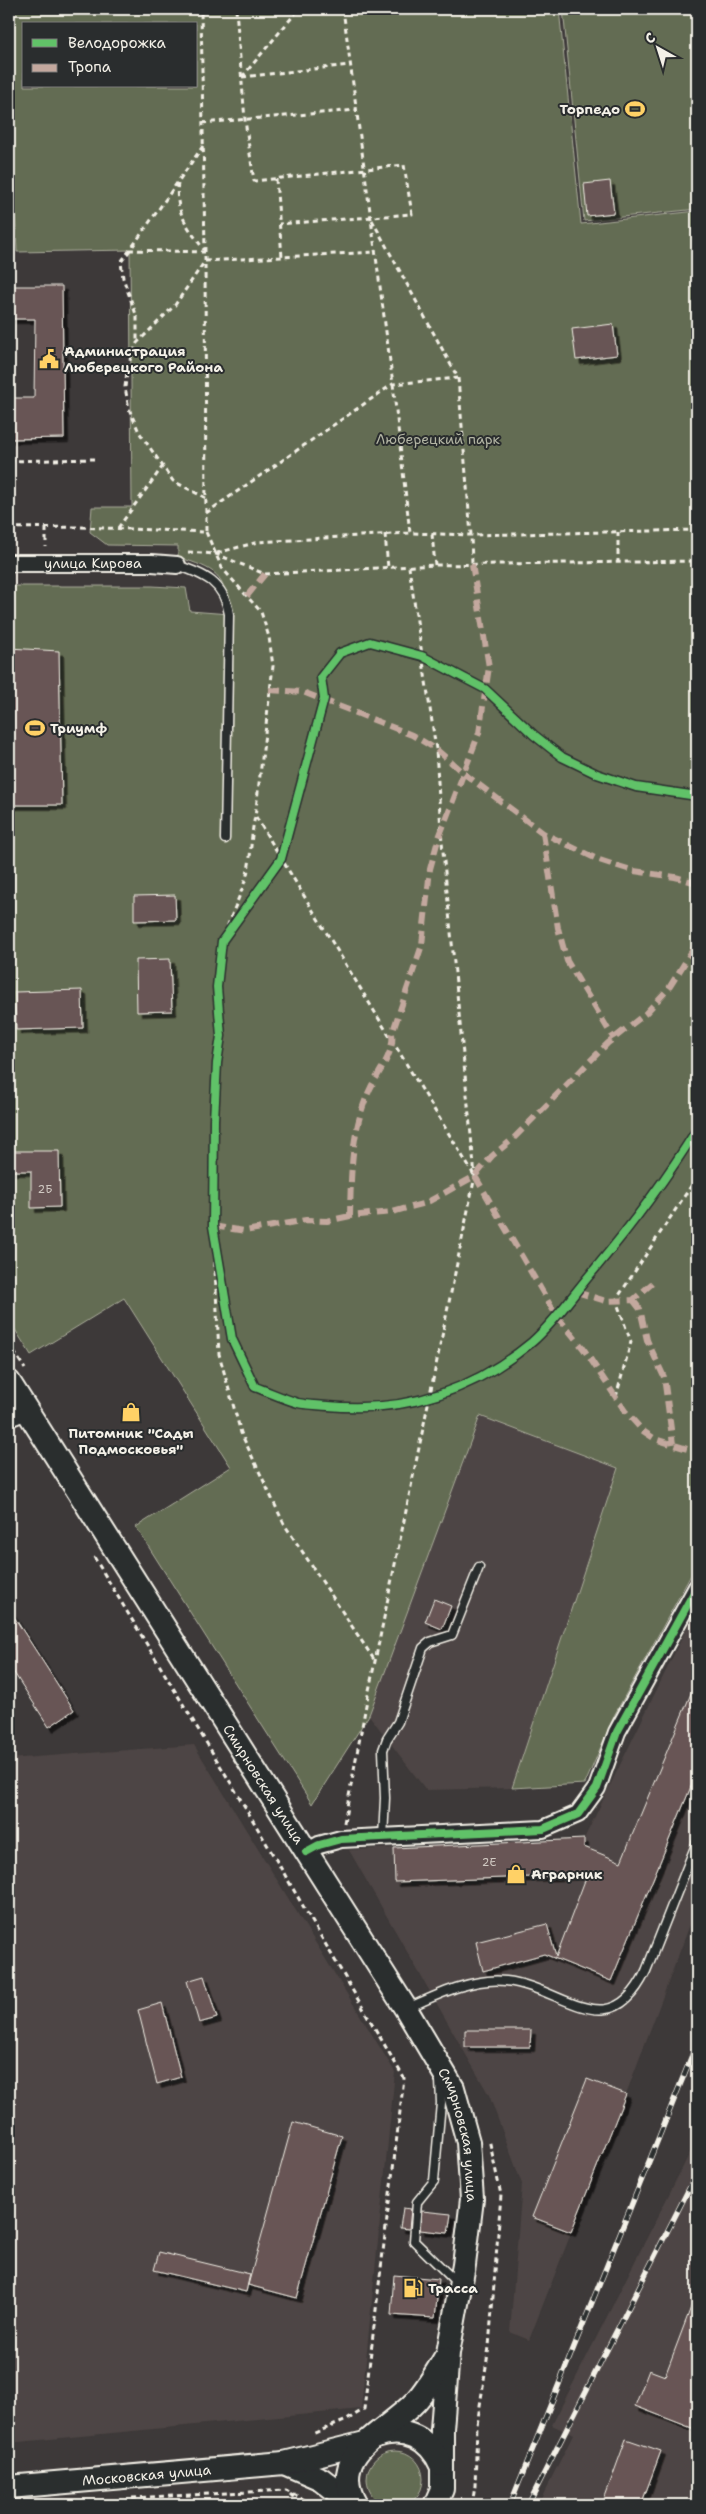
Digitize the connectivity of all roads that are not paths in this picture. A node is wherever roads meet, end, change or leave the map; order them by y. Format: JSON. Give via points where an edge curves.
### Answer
{"nodes":[{"id":1,"x":180,"y":559,"type":"joint"},
{"id":2,"x":9,"y":563,"type":"edge"},
{"id":3,"x":226,"y":839,"type":"dead end"},
{"id":4,"x":9,"y":1382,"type":"edge"},
{"id":5,"x":18,"y":1414,"type":"edge"},
{"id":6,"x":479,"y":1567,"type":"dead end"},
{"id":7,"x":697,"y":1587,"type":"edge"},
{"id":8,"x":383,"y":1838,"type":"junction"},
{"id":9,"x":697,"y":1842,"type":"edge"},
{"id":10,"x":306,"y":1852,"type":"junction"},
{"id":11,"x":406,"y":2009,"type":"junction"},
{"id":12,"x":440,"y":2065,"type":"junction"},
{"id":13,"x":459,"y":2285,"type":"junction"},
{"id":14,"x":448,"y":2353,"type":"junction"},
{"id":15,"x":371,"y":2439,"type":"junction"},
{"id":16,"x":284,"y":2464,"type":"junction"},
{"id":17,"x":441,"y":2465,"type":"junction"},
{"id":18,"x":9,"y":2487,"type":"edge"},
{"id":19,"x":355,"y":2505,"type":"edge"},
{"id":20,"x":435,"y":2505,"type":"edge"}],
"edges":[{"from":1,"to":2,"type":"street","name":"улица Кирова","via":[[152,563]]},
{"from":1,"to":3,"type":"lane","via":[[220,589],[228,607]]},
{"from":4,"to":5,"type":"main road","name":"Смирновская улица"},
{"from":5,"to":10,"type":"main road","name":"Смирновская улица"},
{"from":6,"to":8,"type":"lane","via":[[452,1635],[430,1642],[423,1648],[398,1722],[387,1739],[382,1764],[385,1798]]},
{"from":7,"to":8,"type":"street","via":[[617,1732],[597,1788],[578,1814],[543,1829]]},
{"from":8,"to":10,"type":"street","via":[[340,1838]]},
{"from":9,"to":11,"type":"lane","via":[[646,1971],[637,1990],[622,2004],[607,2010],[589,2010],[531,1985],[504,1981],[477,1983]]},
{"from":10,"to":11,"type":"main road","name":"Смирновская улица"},
{"from":11,"to":12,"type":"main road","name":"Смирновская улица"},
{"from":12,"to":13,"type":"main road","name":"Смирновская улица","via":[[453,2088],[468,2142],[472,2199]]},
{"from":12,"to":13,"type":"lane","via":[[441,2104],[434,2181],[417,2202],[414,2241]]},
{"from":13,"to":14,"type":"main road","name":"Смирновская улица"},
{"from":14,"to":15,"type":"main road","name":"Смирновская улица","via":[[416,2402]]},
{"from":14,"to":17,"type":"main road","name":"Смирновская улица"},
{"from":15,"to":16,"type":"main road","name":"Московская улица"},
{"from":15,"to":17,"type":"main road","via":[[399,2432],[420,2438],[433,2450]]},
{"from":15,"to":19,"type":"main road","name":"Смирновская улица","via":[[351,2462],[348,2474],[348,2486]]},
{"from":16,"to":18,"type":"main road","name":"Московская улица"},
{"from":16,"to":19,"type":"main road","name":"Московская улица","via":[[321,2479]]},
{"from":17,"to":20,"type":"main road","name":"Смирновская улица","via":[[442,2489]]}]}
